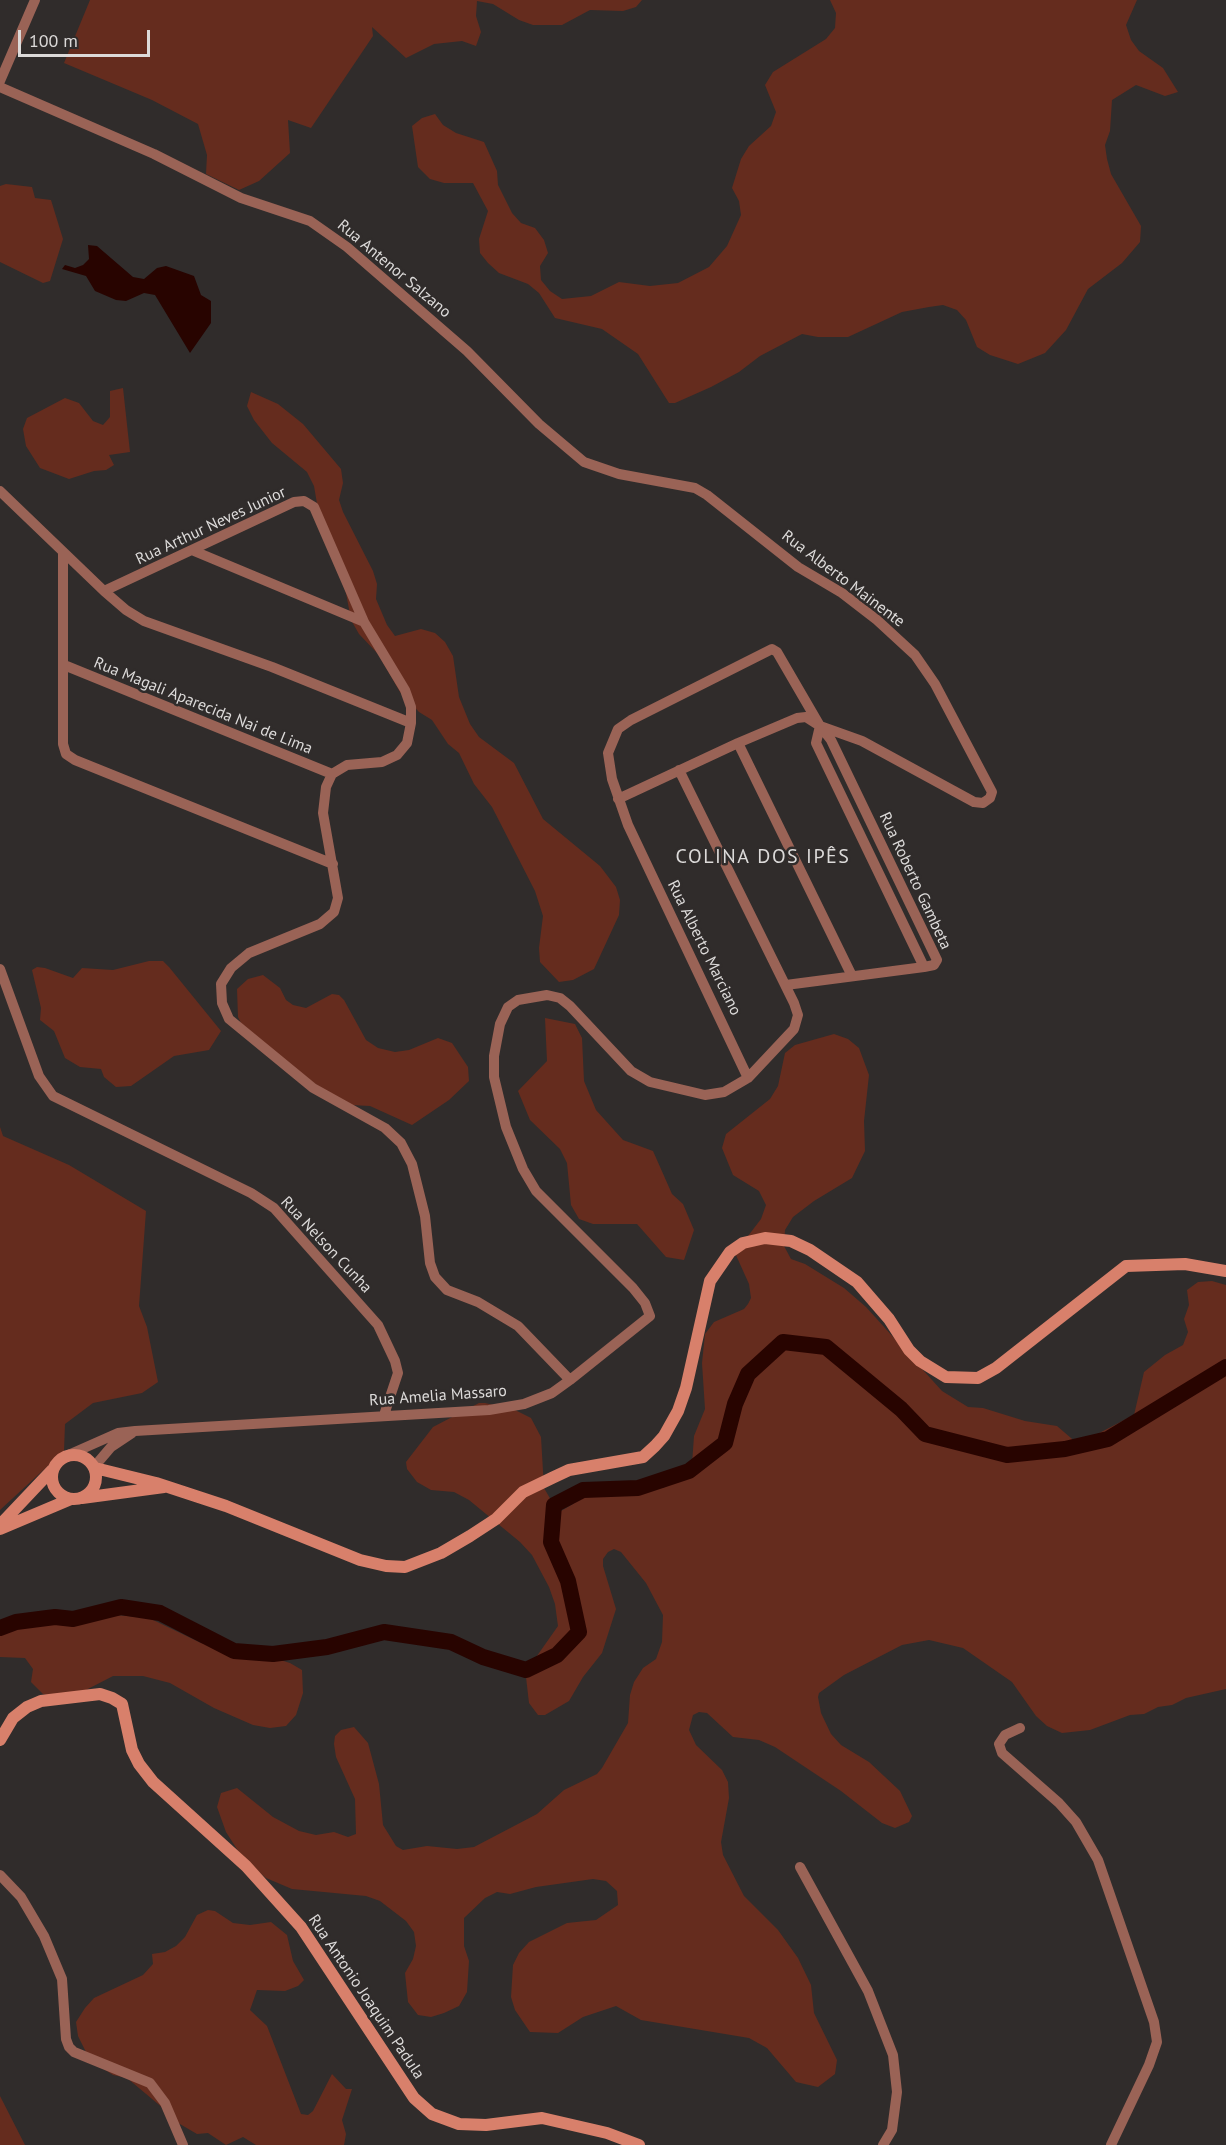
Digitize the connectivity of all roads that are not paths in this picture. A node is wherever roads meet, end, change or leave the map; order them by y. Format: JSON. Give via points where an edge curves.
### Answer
{"nodes":[{"id":1,"x":36,"y":0,"type":"edge"},
{"id":2,"x":0,"y":81,"type":"edge"},
{"id":3,"x":0,"y":87,"type":"edge"},
{"id":4,"x":0,"y":491,"type":"edge"},
{"id":5,"x":707,"y":495,"type":"joint"},
{"id":6,"x":194,"y":551,"type":"junction"},
{"id":7,"x":63,"y":554,"type":"junction"},
{"id":8,"x":104,"y":591,"type":"junction"},
{"id":9,"x":364,"y":622,"type":"junction"},
{"id":10,"x":64,"y":665,"type":"junction"},
{"id":11,"x":411,"y":723,"type":"junction"},
{"id":12,"x":819,"y":726,"type":"junction"},
{"id":13,"x":738,"y":742,"type":"junction"},
{"id":14,"x":680,"y":770,"type":"junction"},
{"id":15,"x":332,"y":774,"type":"junction"},
{"id":16,"x":618,"y":799,"type":"junction"},
{"id":17,"x":333,"y":864,"type":"junction"},
{"id":18,"x":0,"y":969,"type":"edge"},
{"id":19,"x":852,"y":976,"type":"junction"},
{"id":20,"x":786,"y":985,"type":"junction"},
{"id":21,"x":748,"y":1078,"type":"junction"},
{"id":22,"x":1226,"y":1271,"type":"edge"},
{"id":23,"x":570,"y":1380,"type":"junction"},
{"id":24,"x":384,"y":1415,"type":"junction"},
{"id":25,"x":135,"y":1431,"type":"junction"},
{"id":26,"x":66,"y":1456,"type":"junction"},
{"id":27,"x":95,"y":1468,"type":"junction"},
{"id":28,"x":52,"y":1470,"type":"junction"},
{"id":29,"x":164,"y":1487,"type":"junction"},
{"id":30,"x":74,"y":1499,"type":"junction"},
{"id":31,"x":0,"y":1527,"type":"edge"},
{"id":32,"x":1020,"y":1728,"type":"dead end"},
{"id":33,"x":0,"y":1740,"type":"edge"},
{"id":34,"x":800,"y":1867,"type":"dead end"},
{"id":35,"x":0,"y":1875,"type":"edge"},
{"id":36,"x":183,"y":2145,"type":"edge"},
{"id":37,"x":639,"y":2145,"type":"edge"},
{"id":38,"x":883,"y":2145,"type":"edge"},
{"id":39,"x":1111,"y":2145,"type":"edge"}],
"edges":[{"from":1,"to":2,"type":"street"},
{"from":3,"to":5,"type":"street","name":"Rua Antenor Salzano","via":[[154,154],[241,198],[310,221],[347,247],[467,351],[539,424],[584,462],[619,474],[689,486]]},
{"from":4,"to":7,"type":"street"},
{"from":5,"to":12,"type":"street","name":"Rua Alberto Mainente","via":[[798,567],[878,620],[915,655],[935,684],[987,782],[992,792],[990,798],[983,803],[974,802],[862,741]]},
{"from":6,"to":8,"type":"street","name":"Rua Arthur Neves Junior"},
{"from":6,"to":9,"type":"street"},
{"from":6,"to":9,"type":"street","name":"Rua Arthur Neves Junior","via":[[294,502],[304,501],[314,507]]},
{"from":7,"to":8,"type":"street"},
{"from":7,"to":10,"type":"street"},
{"from":8,"to":11,"type":"street","via":[[144,621]]},
{"from":9,"to":11,"type":"street","name":"Rua Arthur Neves Junior","via":[[405,690]]},
{"from":10,"to":15,"type":"street","name":"Rua Magali Aparecida Nai de Lima"},
{"from":10,"to":17,"type":"street","via":[[66,754]]},
{"from":11,"to":15,"type":"street","name":"Rua Arthur Neves Junior","via":[[407,743],[397,755],[382,762],[347,765]]},
{"from":12,"to":13,"type":"street","via":[[806,717],[797,718]]},
{"from":12,"to":16,"type":"street","name":"Rua Alberto Marciano","via":[[777,652],[769,649],[618,729],[608,753]]},
{"from":12,"to":19,"type":"street","name":"Rua Roberto Gambeta","via":[[816,743],[924,967]]},
{"from":13,"to":14,"type":"street"},
{"from":13,"to":19,"type":"street"},
{"from":14,"to":16,"type":"street"},
{"from":14,"to":20,"type":"street"},
{"from":15,"to":17,"type":"street","via":[[323,813]]},
{"from":16,"to":21,"type":"street","name":"Rua Alberto Marciano"},
{"from":17,"to":23,"type":"street","via":[[338,898],[334,912],[320,924],[249,953],[231,968],[221,984],[222,1003],[229,1019],[313,1088],[385,1128],[401,1143],[412,1164],[420,1195],[435,1277],[447,1290],[478,1302],[518,1326]]},
{"from":18,"to":24,"type":"street","name":"Rua Nelson Cunha","via":[[39,1076],[53,1096],[274,1208],[378,1325],[398,1373]]},
{"from":19,"to":20,"type":"street"},
{"from":20,"to":21,"type":"street","via":[[798,1015],[794,1029]]},
{"from":21,"to":23,"type":"street","name":"Rua Amelia Massaro","via":[[724,1092],[705,1095],[650,1082],[632,1071],[560,998],[529,997],[508,1007],[500,1024],[494,1077],[506,1127],[523,1169],[536,1191],[633,1288],[650,1316]]},
{"from":22,"to":29,"type":"street","via":[[1160,1263],[1126,1266],[996,1368],[978,1378],[946,1377],[920,1361],[857,1282],[810,1250],[791,1241],[765,1238],[743,1244],[730,1252],[711,1281],[686,1389],[678,1411],[656,1446],[643,1457],[570,1470],[554,1477],[523,1492],[496,1519],[470,1536],[405,1567],[360,1560],[226,1506]]},
{"from":23,"to":24,"type":"street","name":"Rua Amelia Massaro","via":[[552,1393],[524,1404],[489,1410]]},
{"from":24,"to":25,"type":"street","name":"Rua Amelia Massaro"},
{"from":25,"to":26,"type":"street","name":"Rua Amelia Massaro","via":[[118,1433]]},
{"from":25,"to":27,"type":"street","via":[[111,1447]]},
{"from":26,"to":27,"type":"street","via":[[81,1455]]},
{"from":26,"to":28,"type":"street"},
{"from":27,"to":29,"type":"street"},
{"from":27,"to":30,"type":"street","via":[[92,1490]]},
{"from":28,"to":30,"type":"street","via":[[56,1491]]},
{"from":28,"to":31,"type":"street"},
{"from":29,"to":30,"type":"street"},
{"from":30,"to":31,"type":"street"},
{"from":32,"to":39,"type":"street","via":[[1005,1735],[999,1744],[1002,1753],[1059,1803],[1076,1822],[1098,1860],[1154,2022],[1157,2042],[1149,2065]]},
{"from":33,"to":37,"type":"street","name":"Rua Antonio Joaquim Padula","via":[[13,1718],[41,1701],[100,1694],[122,1704],[139,1764],[153,1782],[246,1866],[301,1927],[414,2098],[432,2114],[459,2124],[543,2118]]},
{"from":34,"to":38,"type":"street","via":[[868,1991],[893,2055],[897,2092],[891,2130]]},
{"from":35,"to":36,"type":"street","via":[[21,1897],[63,1979],[69,2047],[150,2083],[165,2103]]}]}
